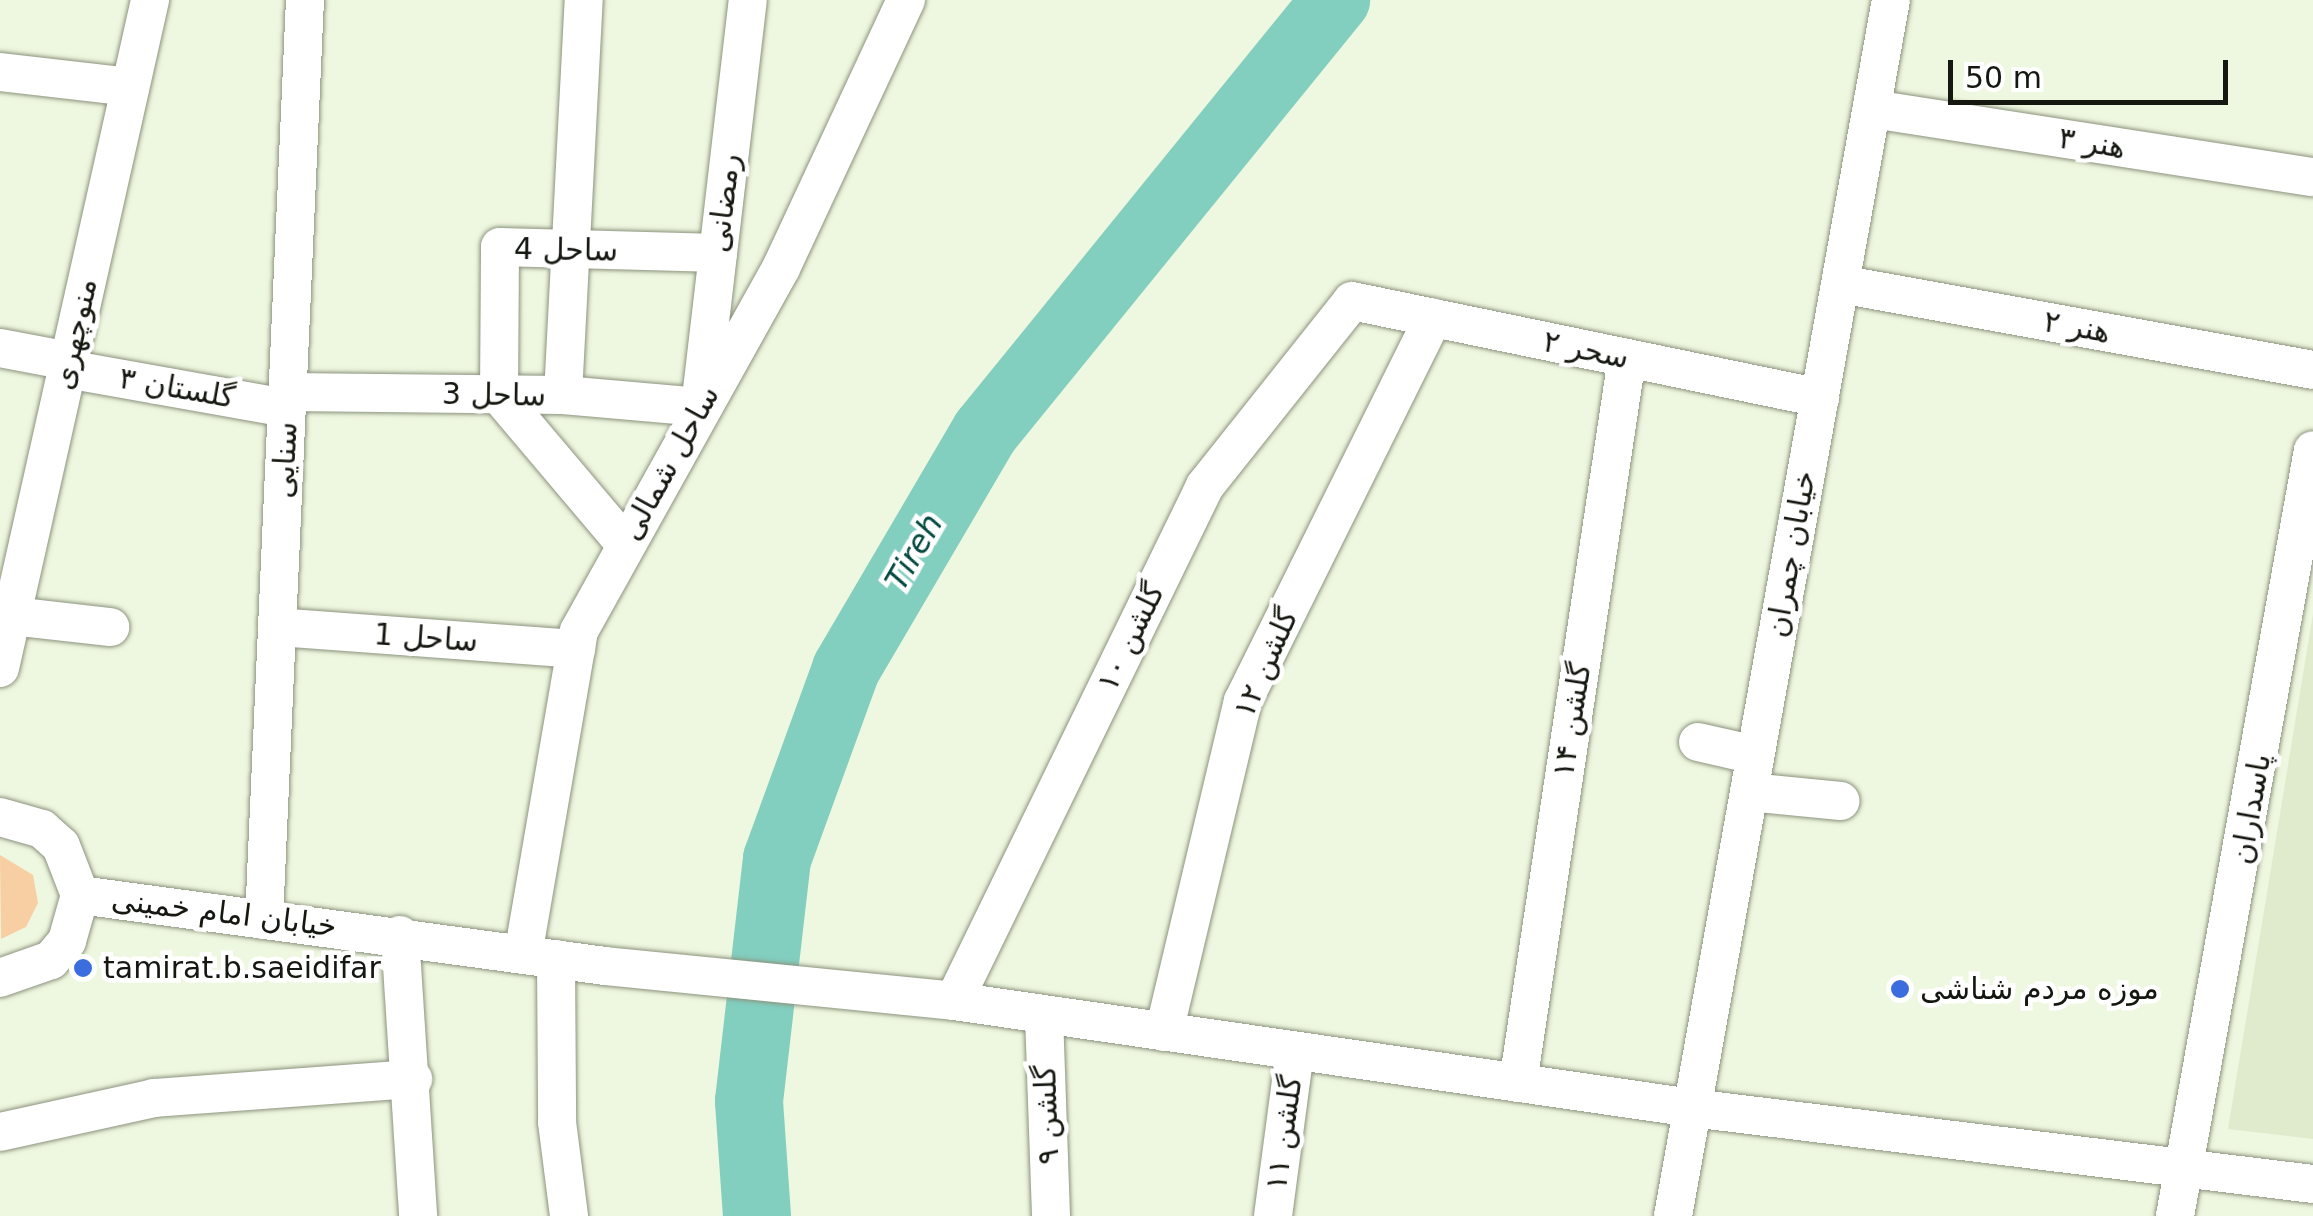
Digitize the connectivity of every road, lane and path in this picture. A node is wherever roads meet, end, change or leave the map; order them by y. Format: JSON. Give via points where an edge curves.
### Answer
{"nodes":[{"id":1,"x":150,"y":0,"type":"edge"},
{"id":2,"x":305,"y":0,"type":"edge"},
{"id":3,"x":584,"y":0,"type":"edge"},
{"id":4,"x":748,"y":0,"type":"edge"},
{"id":5,"x":906,"y":0,"type":"edge"},
{"id":6,"x":1891,"y":0,"type":"edge"},
{"id":7,"x":0,"y":72,"type":"edge"},
{"id":8,"x":130,"y":87,"type":"junction"},
{"id":9,"x":1872,"y":108,"type":"junction"},
{"id":10,"x":2313,"y":177,"type":"edge"},
{"id":11,"x":570,"y":250,"type":"junction"},
{"id":12,"x":718,"y":253,"type":"junction"},
{"id":13,"x":1840,"y":284,"type":"junction"},
{"id":14,"x":1352,"y":301,"type":"joint"},
{"id":15,"x":1433,"y":318,"type":"junction"},
{"id":16,"x":0,"y":348,"type":"edge"},
{"id":17,"x":1627,"y":358,"type":"junction"},
{"id":18,"x":68,"y":365,"type":"junction"},
{"id":19,"x":2313,"y":370,"type":"edge"},
{"id":20,"x":499,"y":395,"type":"junction"},
{"id":21,"x":563,"y":395,"type":"junction"},
{"id":22,"x":1820,"y":398,"type":"junction"},
{"id":23,"x":288,"y":400,"type":"junction"},
{"id":24,"x":700,"y":407,"type":"junction"},
{"id":25,"x":2313,"y":450,"type":"edge"},
{"id":26,"x":14,"y":541,"type":"edge"},
{"id":27,"x":625,"y":544,"type":"junction"},
{"id":28,"x":12,"y":616,"type":"junction"},
{"id":29,"x":277,"y":626,"type":"junction"},
{"id":30,"x":110,"y":627,"type":"dead end"},
{"id":31,"x":576,"y":649,"type":"junction"},
{"id":32,"x":0,"y":668,"type":"edge"},
{"id":33,"x":1698,"y":742,"type":"dead end"},
{"id":34,"x":1755,"y":755,"type":"junction"},
{"id":35,"x":1749,"y":792,"type":"junction"},
{"id":36,"x":1841,"y":801,"type":"dead end"},
{"id":37,"x":0,"y":817,"type":"edge"},
{"id":38,"x":80,"y":895,"type":"junction"},
{"id":39,"x":264,"y":920,"type":"junction"},
{"id":40,"x":400,"y":935,"type":"junction"},
{"id":41,"x":539,"y":957,"type":"junction"},
{"id":42,"x":0,"y":978,"type":"edge"},
{"id":43,"x":954,"y":1002,"type":"junction"},
{"id":44,"x":1044,"y":1015,"type":"junction"},
{"id":45,"x":1164,"y":1032,"type":"junction"},
{"id":46,"x":1295,"y":1051,"type":"junction"},
{"id":47,"x":412,"y":1079,"type":"junction"},
{"id":48,"x":1518,"y":1083,"type":"junction"},
{"id":49,"x":1692,"y":1108,"type":"junction"},
{"id":50,"x":0,"y":1132,"type":"edge"},
{"id":51,"x":2190,"y":1168,"type":"junction"},
{"id":52,"x":2313,"y":1184,"type":"edge"},
{"id":53,"x":418,"y":1216,"type":"edge"},
{"id":54,"x":569,"y":1216,"type":"edge"},
{"id":55,"x":1050,"y":1216,"type":"edge"},
{"id":56,"x":1273,"y":1216,"type":"edge"},
{"id":57,"x":1673,"y":1216,"type":"edge"},
{"id":58,"x":2175,"y":1216,"type":"edge"}],
"edges":[{"from":1,"to":8,"type":"street","name":"منوچهری"},
{"from":2,"to":23,"type":"street","name":"سنایی"},
{"from":3,"to":11,"type":"street"},
{"from":4,"to":12,"type":"street","name":"رمضانی"},
{"from":5,"to":24,"type":"street","name":"ساحل شمالی","via":[[780,268]]},
{"from":6,"to":9,"type":"street","name":"خیابان چمران"},
{"from":7,"to":8,"type":"street"},
{"from":8,"to":18,"type":"street","name":"منوچهری"},
{"from":9,"to":10,"type":"street","name":"هنر ۳"},
{"from":9,"to":13,"type":"street","name":"خیابان چمران"},
{"from":11,"to":12,"type":"street","name":"ساحل 4"},
{"from":11,"to":20,"type":"street","name":"ساحل 4","via":[[500,247]]},
{"from":11,"to":21,"type":"street"},
{"from":12,"to":24,"type":"street","name":"رمضانی"},
{"from":13,"to":19,"type":"street","name":"هنر ۲"},
{"from":13,"to":22,"type":"street","name":"خیابان چمران"},
{"from":14,"to":15,"type":"street","name":"سحر ۲"},
{"from":14,"to":43,"type":"street","name":"گلشن ۱۰","via":[[1205,486]]},
{"from":15,"to":17,"type":"street","name":"سحر ۲"},
{"from":15,"to":45,"type":"street","name":"گلشن ۱۲","via":[[1243,701]]},
{"from":16,"to":18,"type":"street","name":"گلستان ۳"},
{"from":17,"to":22,"type":"street","name":"سحر ۲"},
{"from":17,"to":48,"type":"street","name":"گلشن ۱۴"},
{"from":18,"to":23,"type":"street","name":"گلستان ۳"},
{"from":18,"to":26,"type":"street","name":"منوچهری"},
{"from":20,"to":21,"type":"street","name":"ساحل 3"},
{"from":20,"to":23,"type":"street","name":"ساحل 3"},
{"from":20,"to":27,"type":"street"},
{"from":21,"to":24,"type":"street","name":"ساحل 3"},
{"from":22,"to":34,"type":"street","name":"خیابان چمران"},
{"from":23,"to":29,"type":"street","name":"سنایی"},
{"from":24,"to":27,"type":"street","name":"ساحل شمالی"},
{"from":25,"to":51,"type":"street","name":"پاسداران"},
{"from":26,"to":28,"type":"street","name":"منوچهری"},
{"from":27,"to":31,"type":"street","name":"ساحل شمالی"},
{"from":28,"to":30,"type":"street"},
{"from":28,"to":32,"type":"street","name":"منوچهری"},
{"from":29,"to":31,"type":"street","name":"ساحل 1"},
{"from":29,"to":39,"type":"street","name":"سنایی"},
{"from":31,"to":41,"type":"street","name":"ساحل شمالی"},
{"from":33,"to":34,"type":"street"},
{"from":34,"to":35,"type":"street","name":"خیابان چمران"},
{"from":35,"to":36,"type":"street"},
{"from":35,"to":49,"type":"street","name":"خیابان چمران"},
{"from":37,"to":38,"type":"street","via":[[42,829],[62,846]]},
{"from":38,"to":39,"type":"street","name":"خیابان امام خمینی"},
{"from":38,"to":42,"type":"street","via":[[67,942],[51,960]]},
{"from":39,"to":40,"type":"street","name":"خیابان امام خمینی"},
{"from":40,"to":41,"type":"street","name":"خیابان امام خمینی"},
{"from":40,"to":47,"type":"street"},
{"from":41,"to":43,"type":"street","name":"خیابان امام خمینی"},
{"from":41,"to":54,"type":"street","name":"ساحل شمالی"},
{"from":43,"to":44,"type":"street","name":"خیابان امام خمینی"},
{"from":44,"to":45,"type":"street","name":"خیابان امام خمینی"},
{"from":44,"to":55,"type":"street","name":"گلشن ۹"},
{"from":45,"to":46,"type":"street","name":"خیابان امام خمینی"},
{"from":46,"to":48,"type":"street","name":"خیابان امام خمینی"},
{"from":46,"to":56,"type":"street","name":"گلشن ۱۱"},
{"from":47,"to":50,"type":"street","via":[[154,1098]]},
{"from":47,"to":53,"type":"street"},
{"from":48,"to":49,"type":"street","name":"خیابان امام خمینی"},
{"from":49,"to":51,"type":"street","name":"خیابان امام خمینی"},
{"from":49,"to":57,"type":"street","name":"خیابان چمران"},
{"from":51,"to":52,"type":"street","name":"خیابان امام خمینی"},
{"from":51,"to":58,"type":"street","name":"پاسداران"}]}
